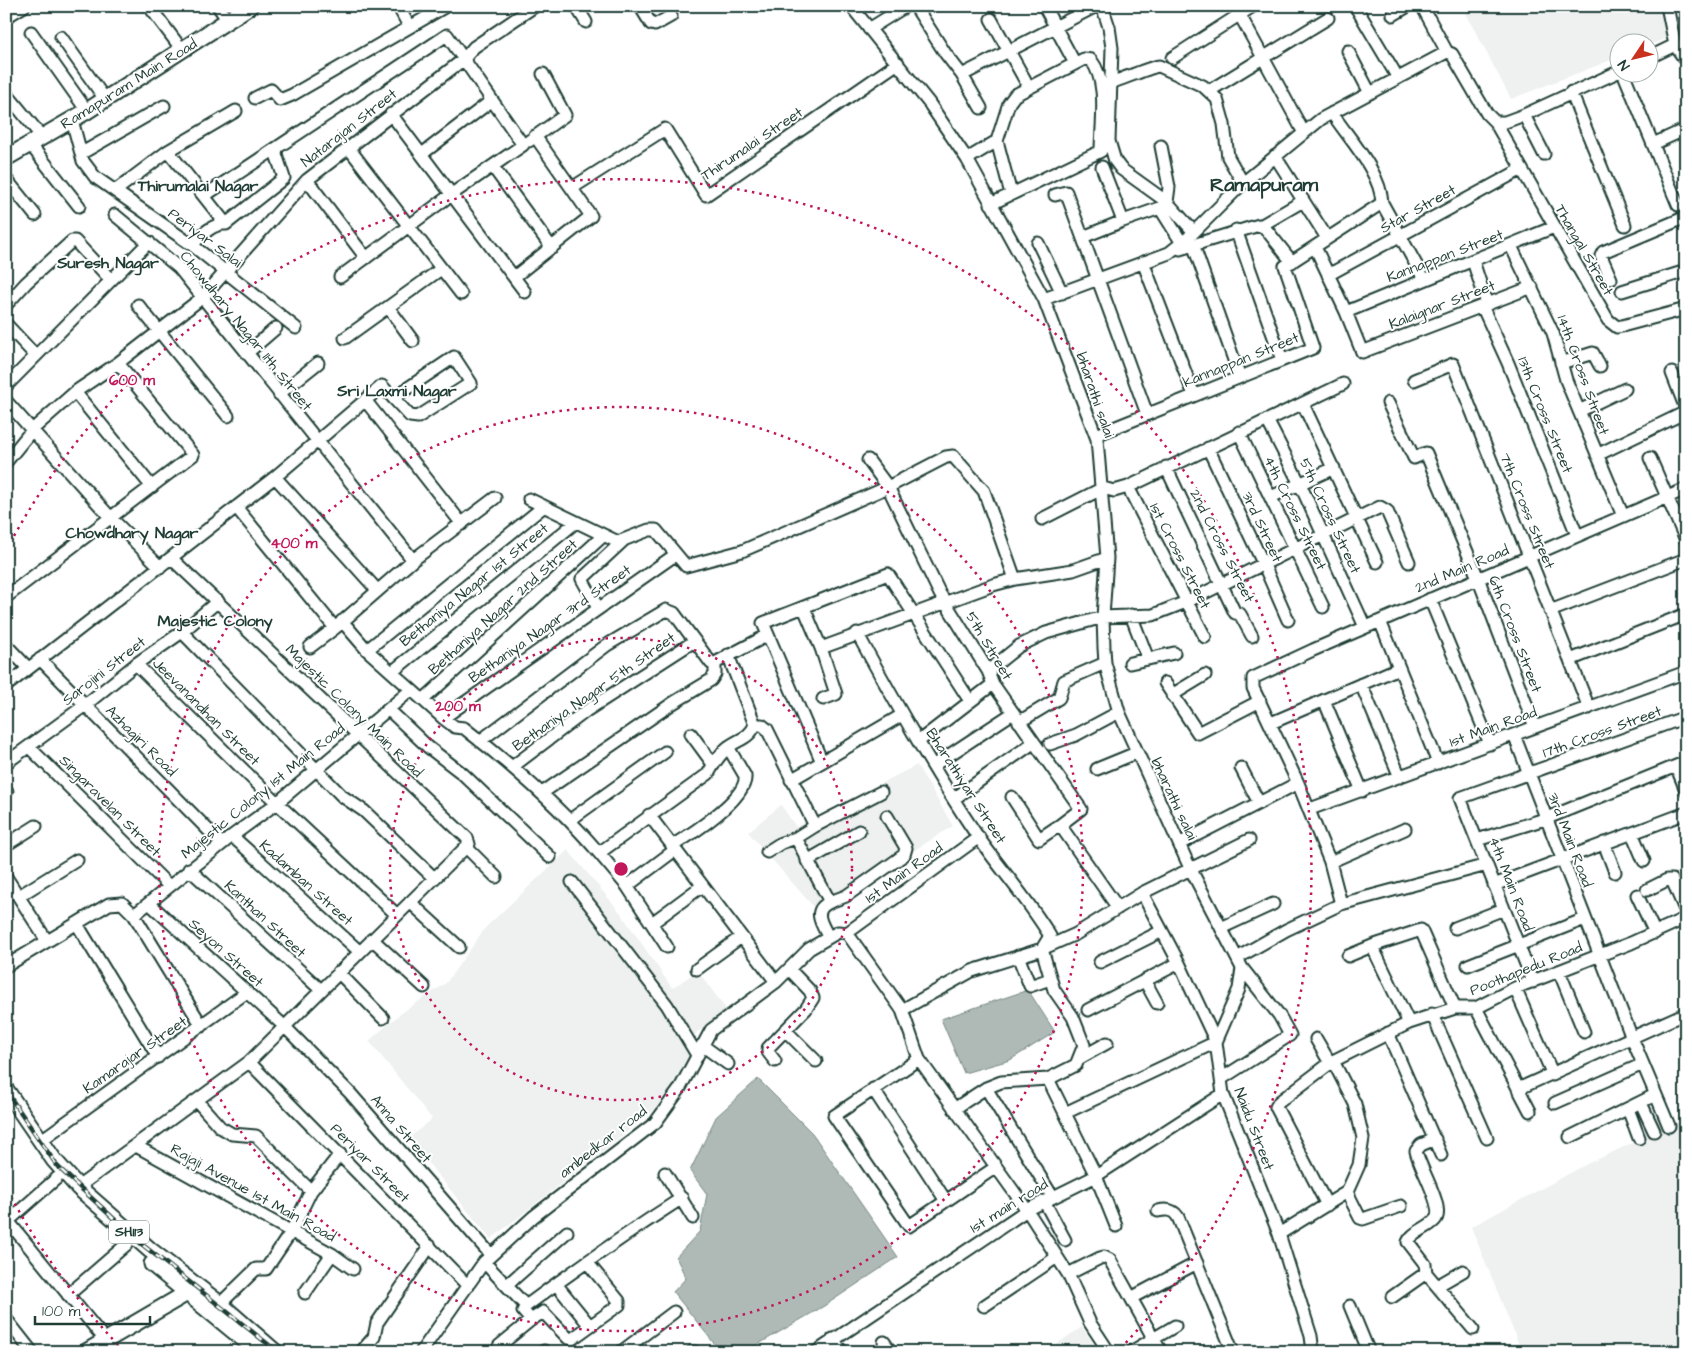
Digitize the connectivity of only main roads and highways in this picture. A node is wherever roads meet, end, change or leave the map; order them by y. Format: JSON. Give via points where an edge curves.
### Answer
{"nodes":[{"id":1,"x":250,"y":6,"type":"edge"},
{"id":2,"x":6,"y":158,"type":"edge"},
{"id":3,"x":6,"y":1090,"type":"edge"},
{"id":4,"x":6,"y":1104,"type":"edge"},
{"id":5,"x":130,"y":1241,"type":"junction"},
{"id":6,"x":187,"y":1292,"type":"junction"},
{"id":7,"x":243,"y":1331,"type":"junction"},
{"id":8,"x":109,"y":1346,"type":"edge"},
{"id":9,"x":86,"y":1352,"type":"edge"},
{"id":10,"x":259,"y":1352,"type":"edge"},
{"id":11,"x":275,"y":1352,"type":"edge"}],
"edges":[{"from":1,"to":2,"type":"main road","name":"Ramapuram Main Road","via":[[87,111]]},
{"from":3,"to":5,"type":"main road","number":"SH113","via":[[40,1141],[78,1187]]},
{"from":4,"to":5,"type":"main road","number":"SH113","via":[[57,1178]]},
{"from":5,"to":6,"type":"main road","number":"SH113"},
{"from":5,"to":7,"type":"main road","number":"SH113","via":[[220,1304]]},
{"from":6,"to":7,"type":"main road","number":"SH113"},
{"from":6,"to":8,"type":"main road"},
{"from":7,"to":10,"type":"main road","number":"SH113"},
{"from":7,"to":11,"type":"main road","number":"SH113"},
{"from":8,"to":9,"type":"main road"}]}
